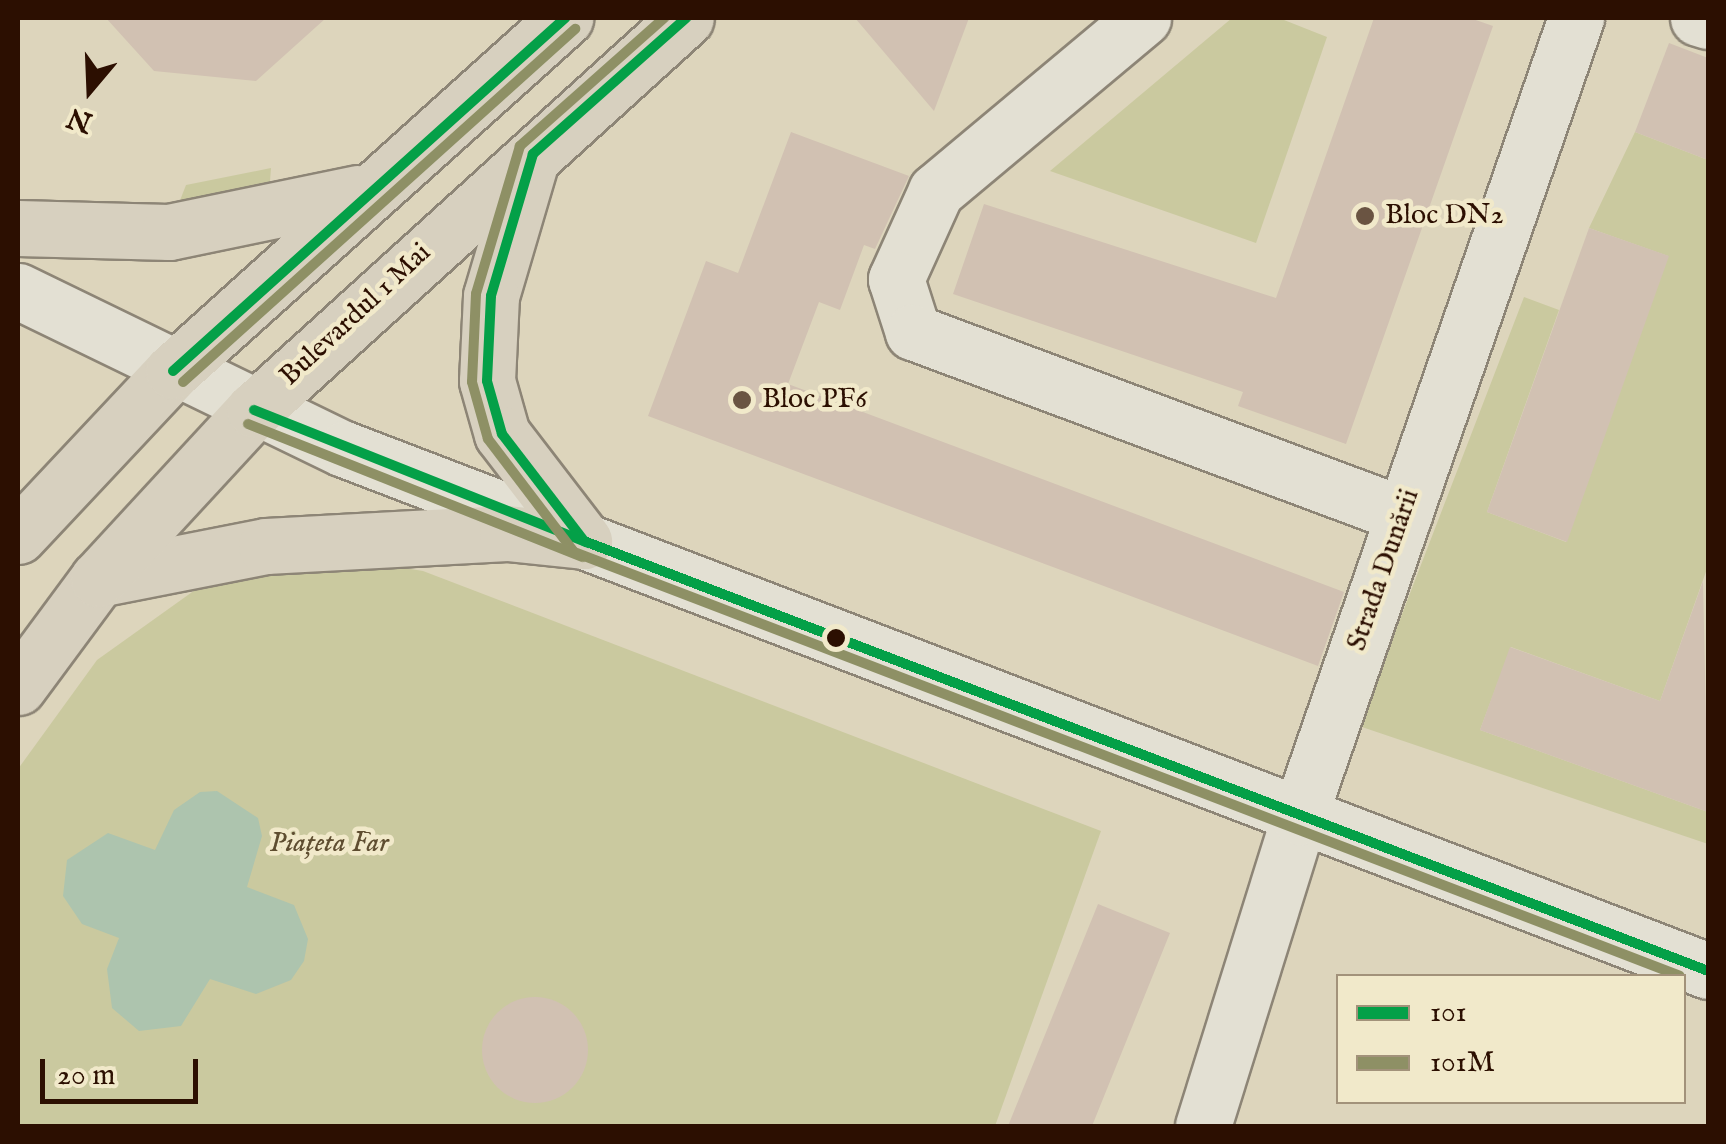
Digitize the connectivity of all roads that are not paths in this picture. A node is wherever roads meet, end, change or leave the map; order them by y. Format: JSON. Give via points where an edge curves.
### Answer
{"nodes":[{"id":1,"x":565,"y":18,"type":"edge"},
{"id":2,"x":686,"y":18,"type":"edge"},
{"id":3,"x":1143,"y":18,"type":"edge"},
{"id":4,"x":1576,"y":18,"type":"edge"},
{"id":5,"x":1698,"y":18,"type":"edge"},
{"id":6,"x":1708,"y":21,"type":"edge"},
{"id":7,"x":533,"y":154,"type":"junction"},
{"id":8,"x":369,"y":190,"type":"junction"},
{"id":9,"x":18,"y":228,"type":"edge"},
{"id":10,"x":18,"y":291,"type":"edge"},
{"id":11,"x":173,"y":372,"type":"junction"},
{"id":12,"x":254,"y":410,"type":"junction"},
{"id":13,"x":1404,"y":516,"type":"junction"},
{"id":14,"x":18,"y":536,"type":"edge"},
{"id":15,"x":584,"y":541,"type":"junction"},
{"id":16,"x":98,"y":579,"type":"junction"},
{"id":17,"x":18,"y":687,"type":"edge"},
{"id":18,"x":1299,"y":817,"type":"junction"},
{"id":19,"x":1708,"y":971,"type":"edge"},
{"id":20,"x":1204,"y":1126,"type":"edge"}],
"edges":[{"from":1,"to":8,"type":"main road"},
{"from":2,"to":7,"type":"main road","name":"Bulevardul 1 Mai"},
{"from":3,"to":13,"type":"street","via":[[936,191],[896,279],[914,332]]},
{"from":4,"to":13,"type":"street","name":"Strada Dunării"},
{"from":5,"to":6,"type":"street"},
{"from":7,"to":12,"type":"main road","name":"Bulevardul 1 Mai"},
{"from":7,"to":15,"type":"main road","via":[[491,296],[488,381],[502,434]]},
{"from":8,"to":9,"type":"main road","via":[[168,232]]},
{"from":8,"to":11,"type":"main road"},
{"from":10,"to":11,"type":"street"},
{"from":11,"to":12,"type":"street"},
{"from":11,"to":14,"type":"main road"},
{"from":12,"to":15,"type":"street"},
{"from":12,"to":16,"type":"main road","name":"Bulevardul 1 Mai"},
{"from":13,"to":18,"type":"street","name":"Strada Dunării"},
{"from":15,"to":16,"type":"main road","via":[[472,534],[266,546]]},
{"from":15,"to":18,"type":"street"},
{"from":16,"to":17,"type":"main road","name":"Bulevardul 1 Mai"},
{"from":18,"to":19,"type":"street"},
{"from":18,"to":20,"type":"street","name":"Strada Dunării"}]}
